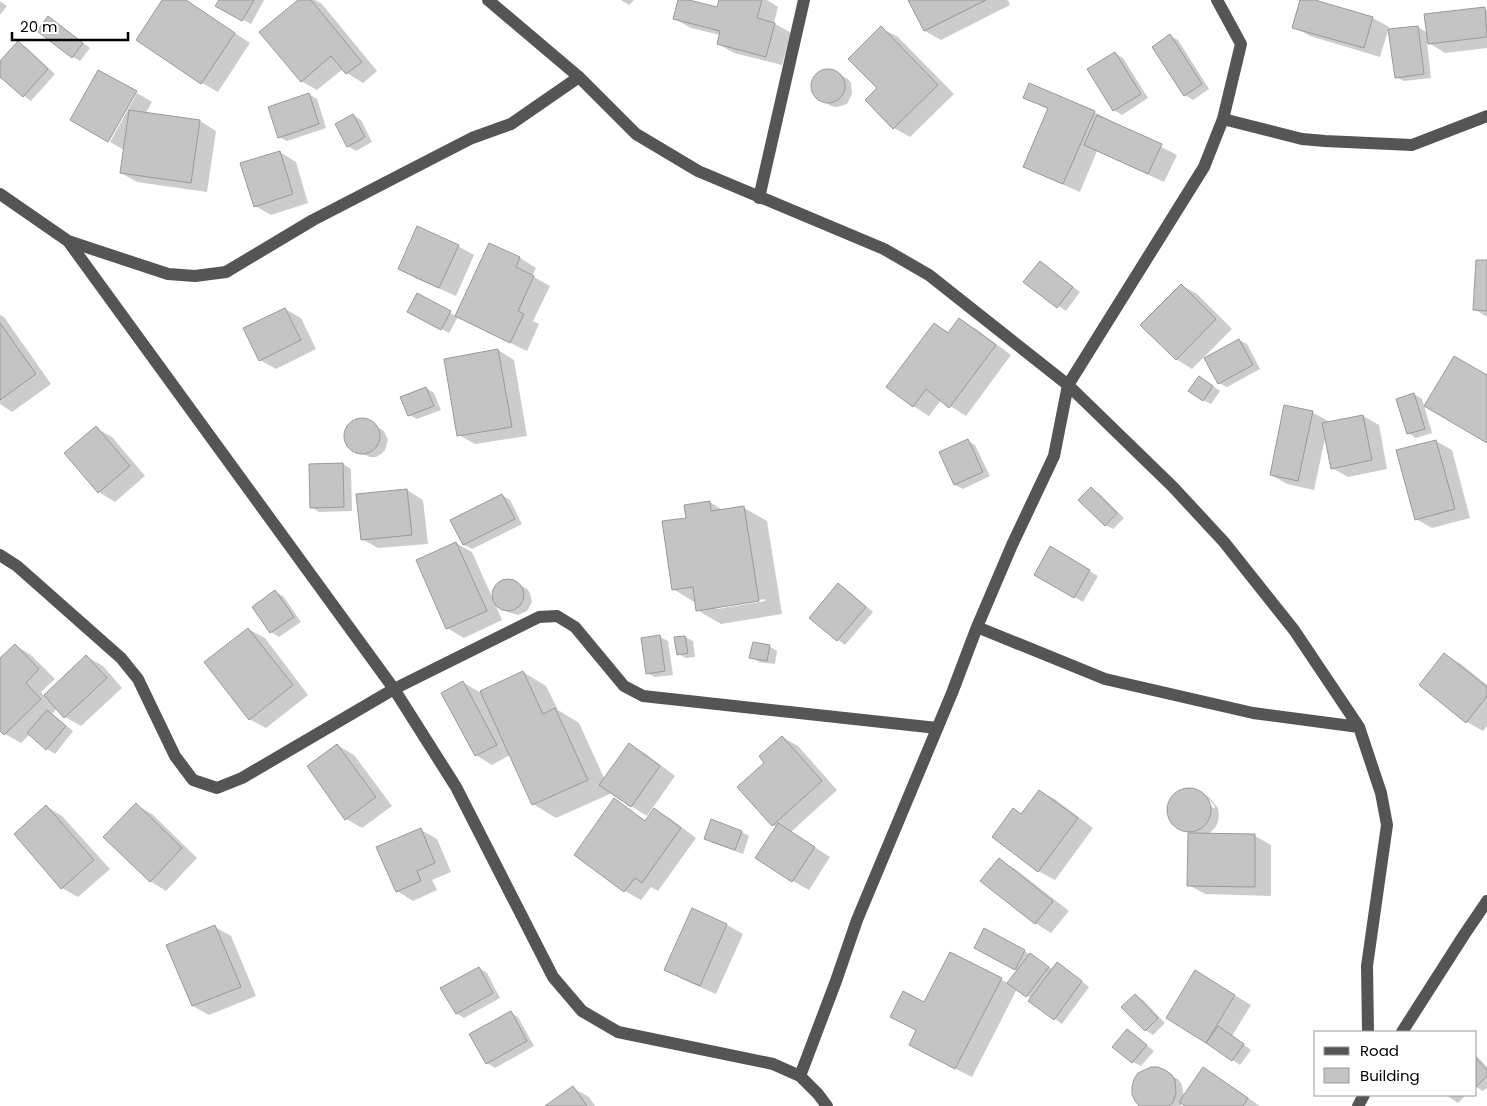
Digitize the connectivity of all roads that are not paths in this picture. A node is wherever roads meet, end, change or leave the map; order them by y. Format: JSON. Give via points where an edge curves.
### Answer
{"nodes":[{"id":1,"x":488,"y":0,"type":"edge"},
{"id":2,"x":804,"y":0,"type":"edge"},
{"id":3,"x":1217,"y":0,"type":"edge"},
{"id":4,"x":579,"y":77,"type":"junction"},
{"id":5,"x":1487,"y":116,"type":"edge"},
{"id":6,"x":1223,"y":119,"type":"junction"},
{"id":7,"x":0,"y":194,"type":"edge"},
{"id":8,"x":760,"y":198,"type":"junction"},
{"id":9,"x":68,"y":241,"type":"junction"},
{"id":10,"x":1068,"y":385,"type":"junction"},
{"id":11,"x":0,"y":555,"type":"edge"},
{"id":12,"x":977,"y":627,"type":"junction"},
{"id":13,"x":394,"y":689,"type":"junction"},
{"id":14,"x":1359,"y":727,"type":"junction"},
{"id":15,"x":937,"y":728,"type":"junction"},
{"id":16,"x":1487,"y":901,"type":"edge"},
{"id":17,"x":1368,"y":1031,"type":"edge"},
{"id":18,"x":1403,"y":1031,"type":"edge"},
{"id":19,"x":800,"y":1076,"type":"junction"},
{"id":20,"x":827,"y":1106,"type":"edge"}],
"edges":[{"from":1,"to":4,"type":"street"},
{"from":2,"to":8,"type":"street"},
{"from":3,"to":6,"type":"street","via":[[1242,44]]},
{"from":4,"to":8,"type":"street","via":[[636,134],[698,171]]},
{"from":4,"to":9,"type":"street","via":[[511,124],[472,138],[313,220],[226,272],[195,276],[168,274]]},
{"from":5,"to":6,"type":"street","via":[[1412,145],[1302,138]]},
{"from":6,"to":10,"type":"street","via":[[1204,168]]},
{"from":7,"to":9,"type":"street"},
{"from":8,"to":10,"type":"street","via":[[884,249],[929,275]]},
{"from":9,"to":13,"type":"street"},
{"from":10,"to":12,"type":"street","via":[[1054,456]]},
{"from":10,"to":14,"type":"street","via":[[1173,487],[1224,542],[1294,630]]},
{"from":11,"to":13,"type":"street","via":[[121,658],[138,679],[175,756],[193,780],[217,788],[242,778]]},
{"from":12,"to":14,"type":"street","via":[[1105,679],[1253,713]]},
{"from":12,"to":15,"type":"street"},
{"from":13,"to":15,"type":"street","via":[[539,617],[556,616],[575,627],[624,686],[643,696]]},
{"from":13,"to":19,"type":"street","via":[[456,787],[553,977],[582,1011],[618,1032],[773,1064]]},
{"from":14,"to":17,"type":"street","via":[[1382,793],[1387,825],[1367,966]]},
{"from":15,"to":19,"type":"street","via":[[857,920]]},
{"from":16,"to":18,"type":"street"},
{"from":19,"to":20,"type":"street"}]}
